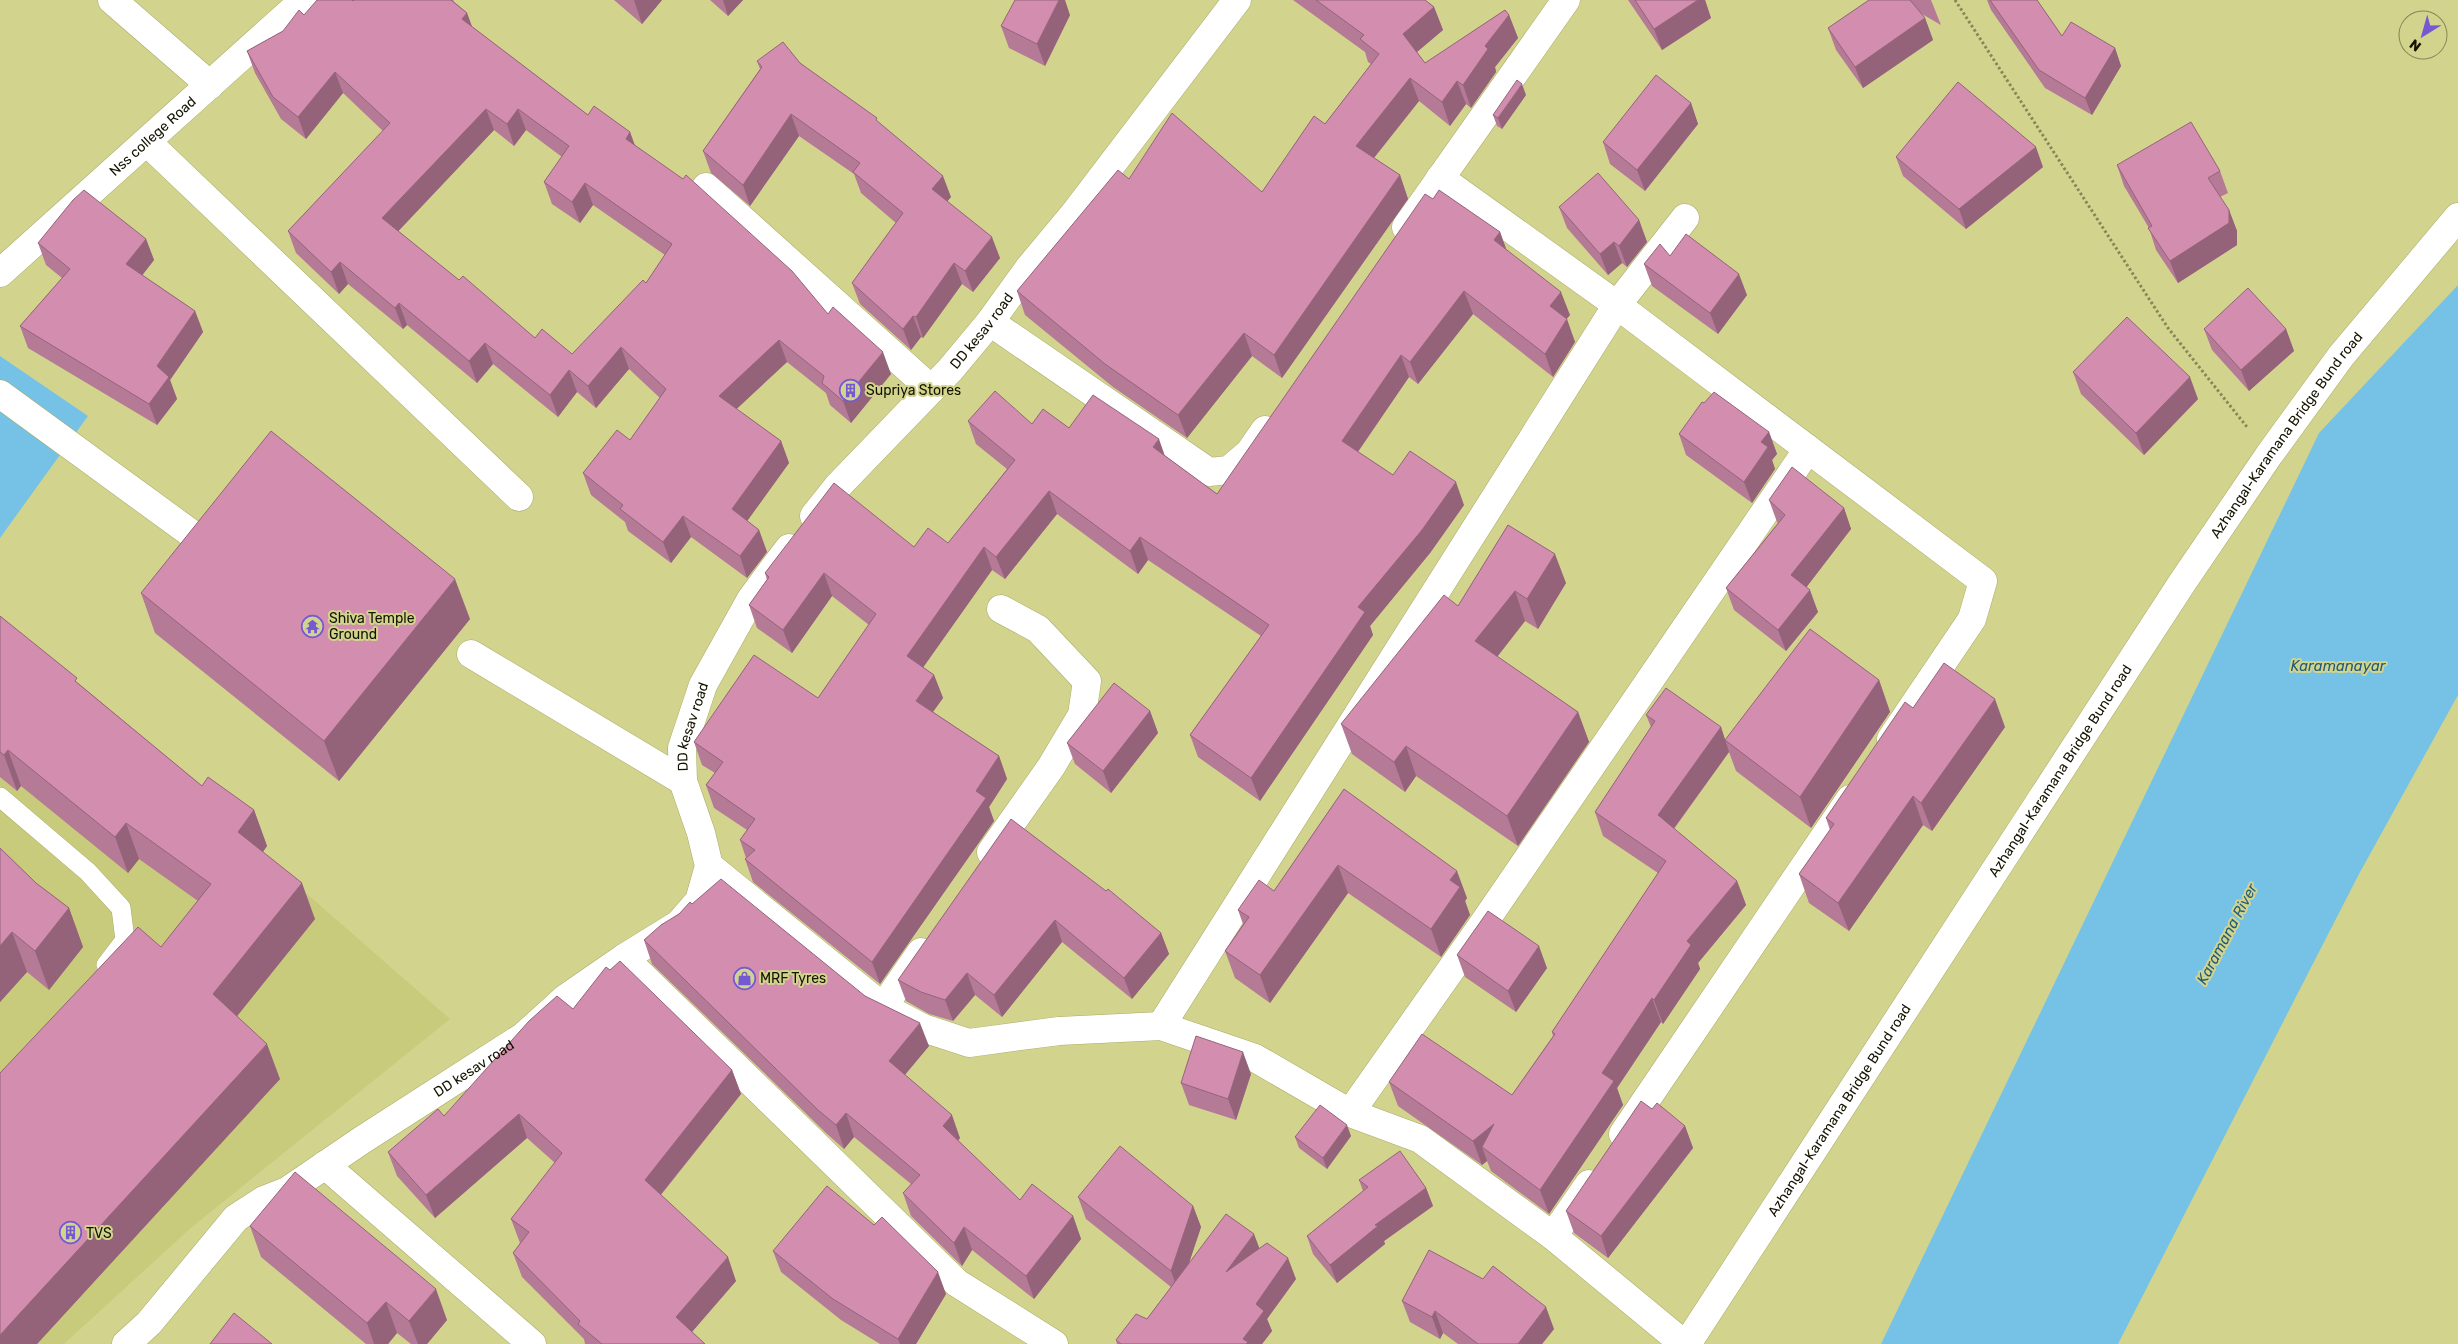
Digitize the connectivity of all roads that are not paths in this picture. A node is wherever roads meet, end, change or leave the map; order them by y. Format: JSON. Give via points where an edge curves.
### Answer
{"nodes":[{"id":1,"x":112,"y":0,"type":"edge"},
{"id":2,"x":304,"y":0,"type":"edge"},
{"id":3,"x":1237,"y":0,"type":"edge"},
{"id":4,"x":1566,"y":0,"type":"edge"},
{"id":5,"x":210,"y":85,"type":"junction"},
{"id":6,"x":147,"y":142,"type":"junction"},
{"id":7,"x":1440,"y":178,"type":"junction"},
{"id":8,"x":706,"y":187,"type":"dead end"},
{"id":9,"x":2458,"y":217,"type":"edge"},
{"id":10,"x":1686,"y":218,"type":"dead end"},
{"id":11,"x":1389,"y":251,"type":"edge"},
{"id":12,"x":0,"y":273,"type":"edge"},
{"id":13,"x":1617,"y":306,"type":"junction"},
{"id":14,"x":990,"y":322,"type":"junction"},
{"id":15,"x":931,"y":389,"type":"junction"},
{"id":16,"x":0,"y":394,"type":"edge"},
{"id":17,"x":1277,"y":413,"type":"edge"},
{"id":18,"x":1808,"y":448,"type":"junction"},
{"id":19,"x":519,"y":498,"type":"dead end"},
{"id":20,"x":196,"y":537,"type":"edge"},
{"id":21,"x":1001,"y":609,"type":"dead end"},
{"id":22,"x":471,"y":654,"type":"dead end"},
{"id":23,"x":682,"y":781,"type":"junction"},
{"id":24,"x":0,"y":797,"type":"edge"},
{"id":25,"x":709,"y":866,"type":"junction"},
{"id":26,"x":978,"y":871,"type":"edge"},
{"id":27,"x":933,"y":935,"type":"edge"},
{"id":28,"x":624,"y":958,"type":"junction"},
{"id":29,"x":97,"y":977,"type":"edge"},
{"id":30,"x":883,"y":1006,"type":"junction"},
{"id":31,"x":1161,"y":1026,"type":"junction"},
{"id":32,"x":1350,"y":1113,"type":"junction"},
{"id":33,"x":325,"y":1165,"type":"junction"},
{"id":34,"x":1553,"y":1236,"type":"junction"},
{"id":35,"x":126,"y":1344,"type":"edge"},
{"id":36,"x":532,"y":1344,"type":"edge"},
{"id":37,"x":1054,"y":1344,"type":"edge"},
{"id":38,"x":1685,"y":1344,"type":"edge"}],
"edges":[{"from":1,"to":5,"type":"street"},
{"from":2,"to":5,"type":"street","name":"Nss college Road"},
{"from":3,"to":14,"type":"street","name":"DD kesav road"},
{"from":4,"to":7,"type":"street"},
{"from":5,"to":6,"type":"street","name":"Nss college Road"},
{"from":6,"to":12,"type":"street","name":"Nss college Road"},
{"from":6,"to":19,"type":"street"},
{"from":7,"to":11,"type":"street"},
{"from":7,"to":13,"type":"street"},
{"from":8,"to":15,"type":"street"},
{"from":9,"to":38,"type":"street","name":"Azhangal-Karamana Bridge Bund road","via":[[2341,356],[2269,455]]},
{"from":10,"to":13,"type":"street"},
{"from":13,"to":18,"type":"street"},
{"from":13,"to":31,"type":"street"},
{"from":14,"to":15,"type":"street","name":"DD kesav road"},
{"from":14,"to":17,"type":"street","via":[[1209,472],[1229,470],[1249,453]]},
{"from":15,"to":23,"type":"street","name":"DD kesav road","via":[[838,486],[751,599],[702,685],[682,748]]},
{"from":16,"to":20,"type":"street"},
{"from":18,"to":32,"type":"street"},
{"from":18,"to":34,"type":"street","via":[[1983,581],[1972,620]]},
{"from":21,"to":26,"type":"street","via":[[1038,629],[1086,681],[1082,715],[1051,767]]},
{"from":22,"to":23,"type":"street"},
{"from":23,"to":25,"type":"street","name":"DD kesav road","via":[[702,833]]},
{"from":24,"to":29,"type":"lane","via":[[88,872],[121,908],[125,940]]},
{"from":25,"to":28,"type":"street","name":"DD kesav road","via":[[699,901],[679,924]]},
{"from":25,"to":30,"type":"street"},
{"from":27,"to":30,"type":"street"},
{"from":28,"to":33,"type":"street","name":"DD kesav road","via":[[566,998],[524,1036]]},
{"from":28,"to":37,"type":"street","via":[[956,1283]]},
{"from":30,"to":31,"type":"street","via":[[923,1028],[969,1043],[1059,1031]]},
{"from":31,"to":32,"type":"street","via":[[1255,1058]]},
{"from":32,"to":34,"type":"street","via":[[1420,1139]]},
{"from":33,"to":35,"type":"street","name":"DD kesav road","via":[[287,1191],[264,1200],[236,1218],[149,1323]]},
{"from":33,"to":36,"type":"street"},
{"from":34,"to":38,"type":"street"}]}
